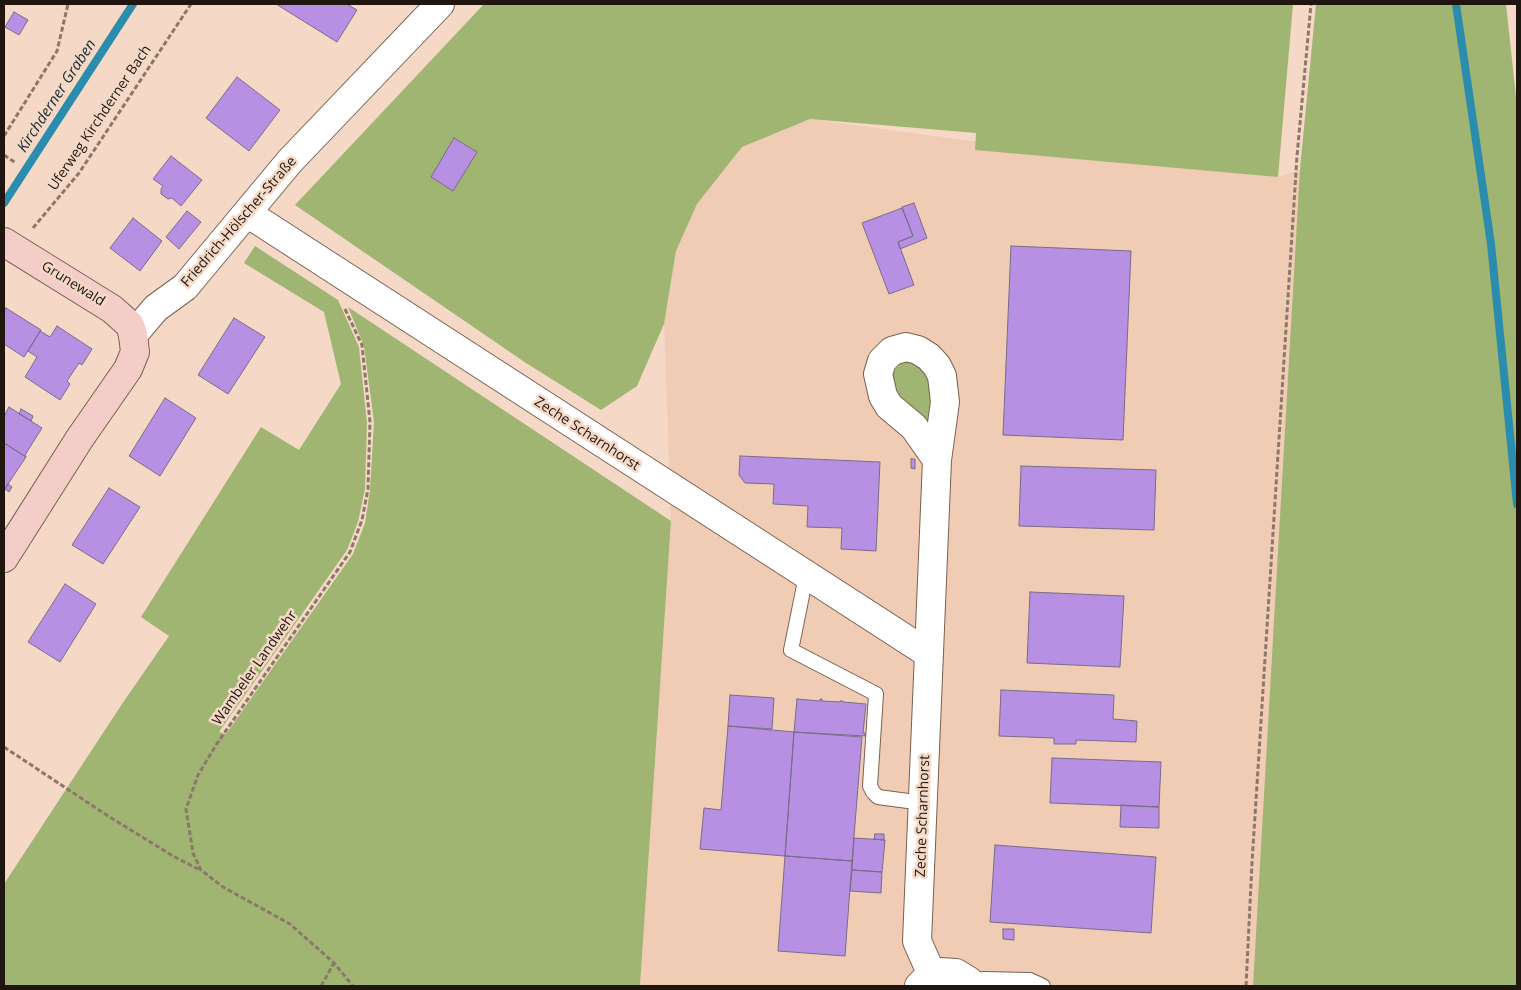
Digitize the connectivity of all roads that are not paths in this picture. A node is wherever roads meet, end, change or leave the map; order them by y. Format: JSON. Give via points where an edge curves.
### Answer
{"nodes":[{"id":1,"x":440,"y":4,"type":"edge"},
{"id":2,"x":247,"y":213,"type":"junction"},
{"id":3,"x":9,"y":245,"type":"edge"},
{"id":4,"x":133,"y":335,"type":"junction"},
{"id":5,"x":937,"y":460,"type":"dead end"},
{"id":6,"x":4,"y":558,"type":"edge"},
{"id":7,"x":806,"y":576,"type":"junction"},
{"id":8,"x":929,"y":654,"type":"junction"},
{"id":9,"x":923,"y":803,"type":"junction"},
{"id":10,"x":926,"y":981,"type":"edge"},
{"id":11,"x":971,"y":984,"type":"edge"},
{"id":12,"x":1043,"y":986,"type":"edge"}],
"edges":[{"from":1,"to":2,"type":"street","name":"Friedrich-Hölscher-Straße","via":[[290,161]]},
{"from":2,"to":4,"type":"street","name":"Friedrich-Hölscher-Straße","via":[[186,287],[156,308]]},
{"from":2,"to":7,"type":"street","name":"Zeche Scharnhorst"},
{"from":3,"to":4,"type":"street","name":"Grunewald","via":[[112,309],[130,325]]},
{"from":4,"to":6,"type":"street","via":[[135,352],[128,369]]},
{"from":5,"to":8,"type":"street","name":"Zeche Scharnhorst"},
{"from":7,"to":8,"type":"street","name":"Zeche Scharnhorst"},
{"from":7,"to":9,"type":"lane","via":[[791,650],[876,694],[870,786],[878,797]]},
{"from":8,"to":9,"type":"street","name":"Zeche Scharnhorst"},
{"from":9,"to":10,"type":"street","name":"Zeche Scharnhorst","via":[[917,941]]},
{"from":10,"to":11,"type":"street","name":"Zeche Scharnhorst","via":[[940,972],[956,973]]},
{"from":11,"to":12,"type":"lane","via":[[984,979],[1030,980]]}]}
